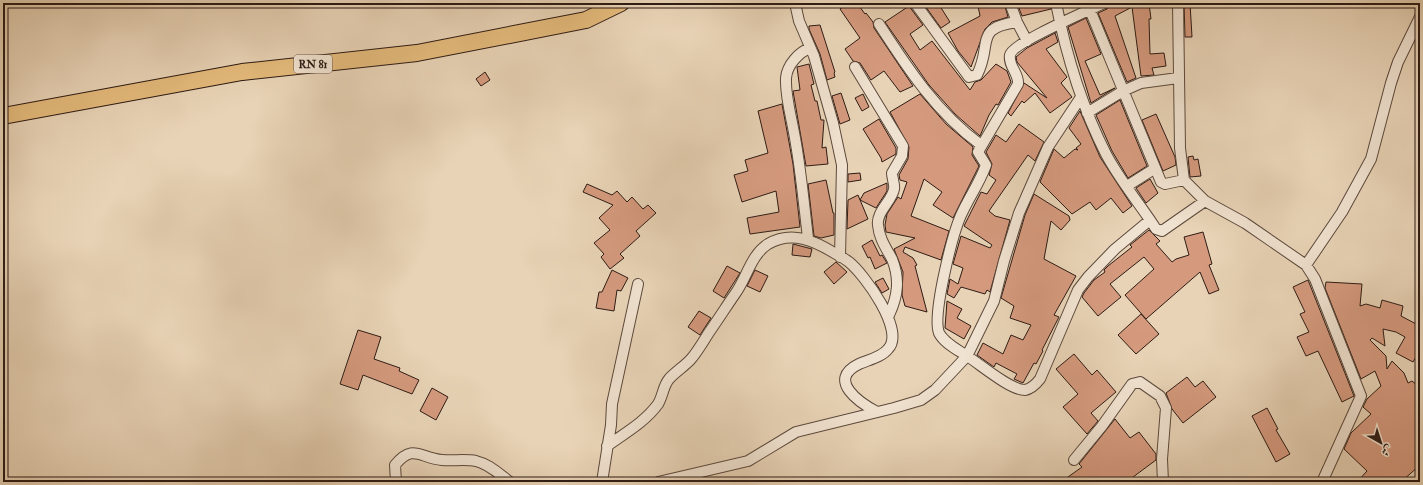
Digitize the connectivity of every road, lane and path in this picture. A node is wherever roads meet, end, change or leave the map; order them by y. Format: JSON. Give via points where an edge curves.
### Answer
{"nodes":[{"id":1,"x":621,"y":3,"type":"edge"},
{"id":2,"x":795,"y":3,"type":"edge"},
{"id":3,"x":915,"y":3,"type":"edge"},
{"id":4,"x":1010,"y":3,"type":"edge"},
{"id":5,"x":1056,"y":3,"type":"edge"},
{"id":6,"x":1104,"y":3,"type":"edge"},
{"id":7,"x":1178,"y":3,"type":"edge"},
{"id":8,"x":1090,"y":10,"type":"junction"},
{"id":9,"x":1420,"y":18,"type":"edge"},
{"id":10,"x":1016,"y":22,"type":"junction"},
{"id":11,"x":879,"y":24,"type":"dead end"},
{"id":12,"x":1060,"y":24,"type":"junction"},
{"id":13,"x":1027,"y":41,"type":"junction"},
{"id":14,"x":810,"y":48,"type":"junction"},
{"id":15,"x":855,"y":66,"type":"dead end"},
{"id":16,"x":1178,"y":78,"type":"junction"},
{"id":17,"x":1123,"y":91,"type":"junction"},
{"id":18,"x":1081,"y":97,"type":"junction"},
{"id":19,"x":1087,"y":113,"type":"junction"},
{"id":20,"x":3,"y":116,"type":"edge"},
{"id":21,"x":981,"y":145,"type":"junction"},
{"id":22,"x":1154,"y":169,"type":"junction"},
{"id":23,"x":1184,"y":180,"type":"junction"},
{"id":24,"x":1127,"y":186,"type":"junction"},
{"id":25,"x":1205,"y":201,"type":"junction"},
{"id":26,"x":1150,"y":220,"type":"junction"},
{"id":27,"x":808,"y":238,"type":"junction"},
{"id":28,"x":840,"y":257,"type":"junction"},
{"id":29,"x":1306,"y":265,"type":"junction"},
{"id":30,"x":638,"y":284,"type":"dead end"},
{"id":31,"x":889,"y":315,"type":"junction"},
{"id":32,"x":967,"y":356,"type":"junction"},
{"id":33,"x":877,"y":412,"type":"junction"},
{"id":34,"x":607,"y":446,"type":"junction"},
{"id":35,"x":1074,"y":460,"type":"dead end"},
{"id":36,"x":396,"y":482,"type":"edge"},
{"id":37,"x":510,"y":482,"type":"edge"},
{"id":38,"x":602,"y":482,"type":"edge"},
{"id":39,"x":658,"y":482,"type":"edge"},
{"id":40,"x":1163,"y":482,"type":"edge"},
{"id":41,"x":1322,"y":482,"type":"edge"}],
"edges":[{"from":1,"to":20,"type":"main road","number":"RN 81","via":[[586,20],[417,53],[242,72]]},
{"from":2,"to":14,"type":"street"},
{"from":3,"to":10,"type":"street","via":[[969,77],[977,75],[983,64],[987,35],[991,29],[1000,24]]},
{"from":4,"to":10,"type":"street"},
{"from":5,"to":12,"type":"street"},
{"from":6,"to":8,"type":"street"},
{"from":7,"to":16,"type":"street"},
{"from":8,"to":12,"type":"street"},
{"from":8,"to":17,"type":"street"},
{"from":9,"to":29,"type":"street","via":[[1398,62],[1371,159],[1345,206]]},
{"from":10,"to":13,"type":"street"},
{"from":11,"to":21,"type":"street","via":[[946,116]]},
{"from":12,"to":13,"type":"street"},
{"from":12,"to":18,"type":"street"},
{"from":13,"to":21,"type":"street","via":[[1013,48],[1010,63],[1018,84]]},
{"from":14,"to":27,"type":"street","via":[[795,58],[786,76]]},
{"from":14,"to":28,"type":"street","via":[[833,123],[842,165]]},
{"from":15,"to":31,"type":"street","via":[[903,146],[902,156],[892,174],[894,189],[877,223],[897,276],[896,296]]},
{"from":16,"to":17,"type":"street","via":[[1141,83]]},
{"from":16,"to":23,"type":"street","via":[[1180,148]]},
{"from":17,"to":19,"type":"street"},
{"from":17,"to":22,"type":"street"},
{"from":18,"to":19,"type":"street"},
{"from":18,"to":32,"type":"street","via":[[1048,147],[1019,213],[994,301]]},
{"from":19,"to":24,"type":"street","via":[[1106,154]]},
{"from":21,"to":32,"type":"street","via":[[978,152],[986,165],[962,213],[948,260],[937,314],[937,326],[943,339]]},
{"from":22,"to":23,"type":"street","via":[[1161,182],[1165,184]]},
{"from":22,"to":24,"type":"street"},
{"from":23,"to":25,"type":"street"},
{"from":24,"to":26,"type":"street"},
{"from":25,"to":26,"type":"street","via":[[1165,230],[1156,229]]},
{"from":25,"to":29,"type":"street","via":[[1245,223]]},
{"from":26,"to":32,"type":"street","via":[[1105,259],[1078,290],[1040,379],[1032,387],[1026,390],[1012,386]]},
{"from":27,"to":28,"type":"street"},
{"from":27,"to":34,"type":"street","via":[[780,238],[757,254],[740,286],[692,358],[669,379],[653,411]]},
{"from":28,"to":31,"type":"street","via":[[849,262],[869,284]]},
{"from":29,"to":41,"type":"street","via":[[1321,294],[1361,396]]},
{"from":30,"to":34,"type":"street","via":[[612,404]]},
{"from":31,"to":33,"type":"street","via":[[893,333],[892,344],[888,350],[857,365],[848,372],[845,380],[846,387],[852,394]]},
{"from":32,"to":33,"type":"street","via":[[935,390],[921,400]]},
{"from":33,"to":39,"type":"street","via":[[796,432],[748,461]]},
{"from":34,"to":38,"type":"street"},
{"from":35,"to":40,"type":"street","via":[[1132,384],[1140,382],[1160,396],[1166,408]]},
{"from":36,"to":37,"type":"street","via":[[395,465],[402,457],[412,453],[441,460],[476,461],[489,466]]}]}
